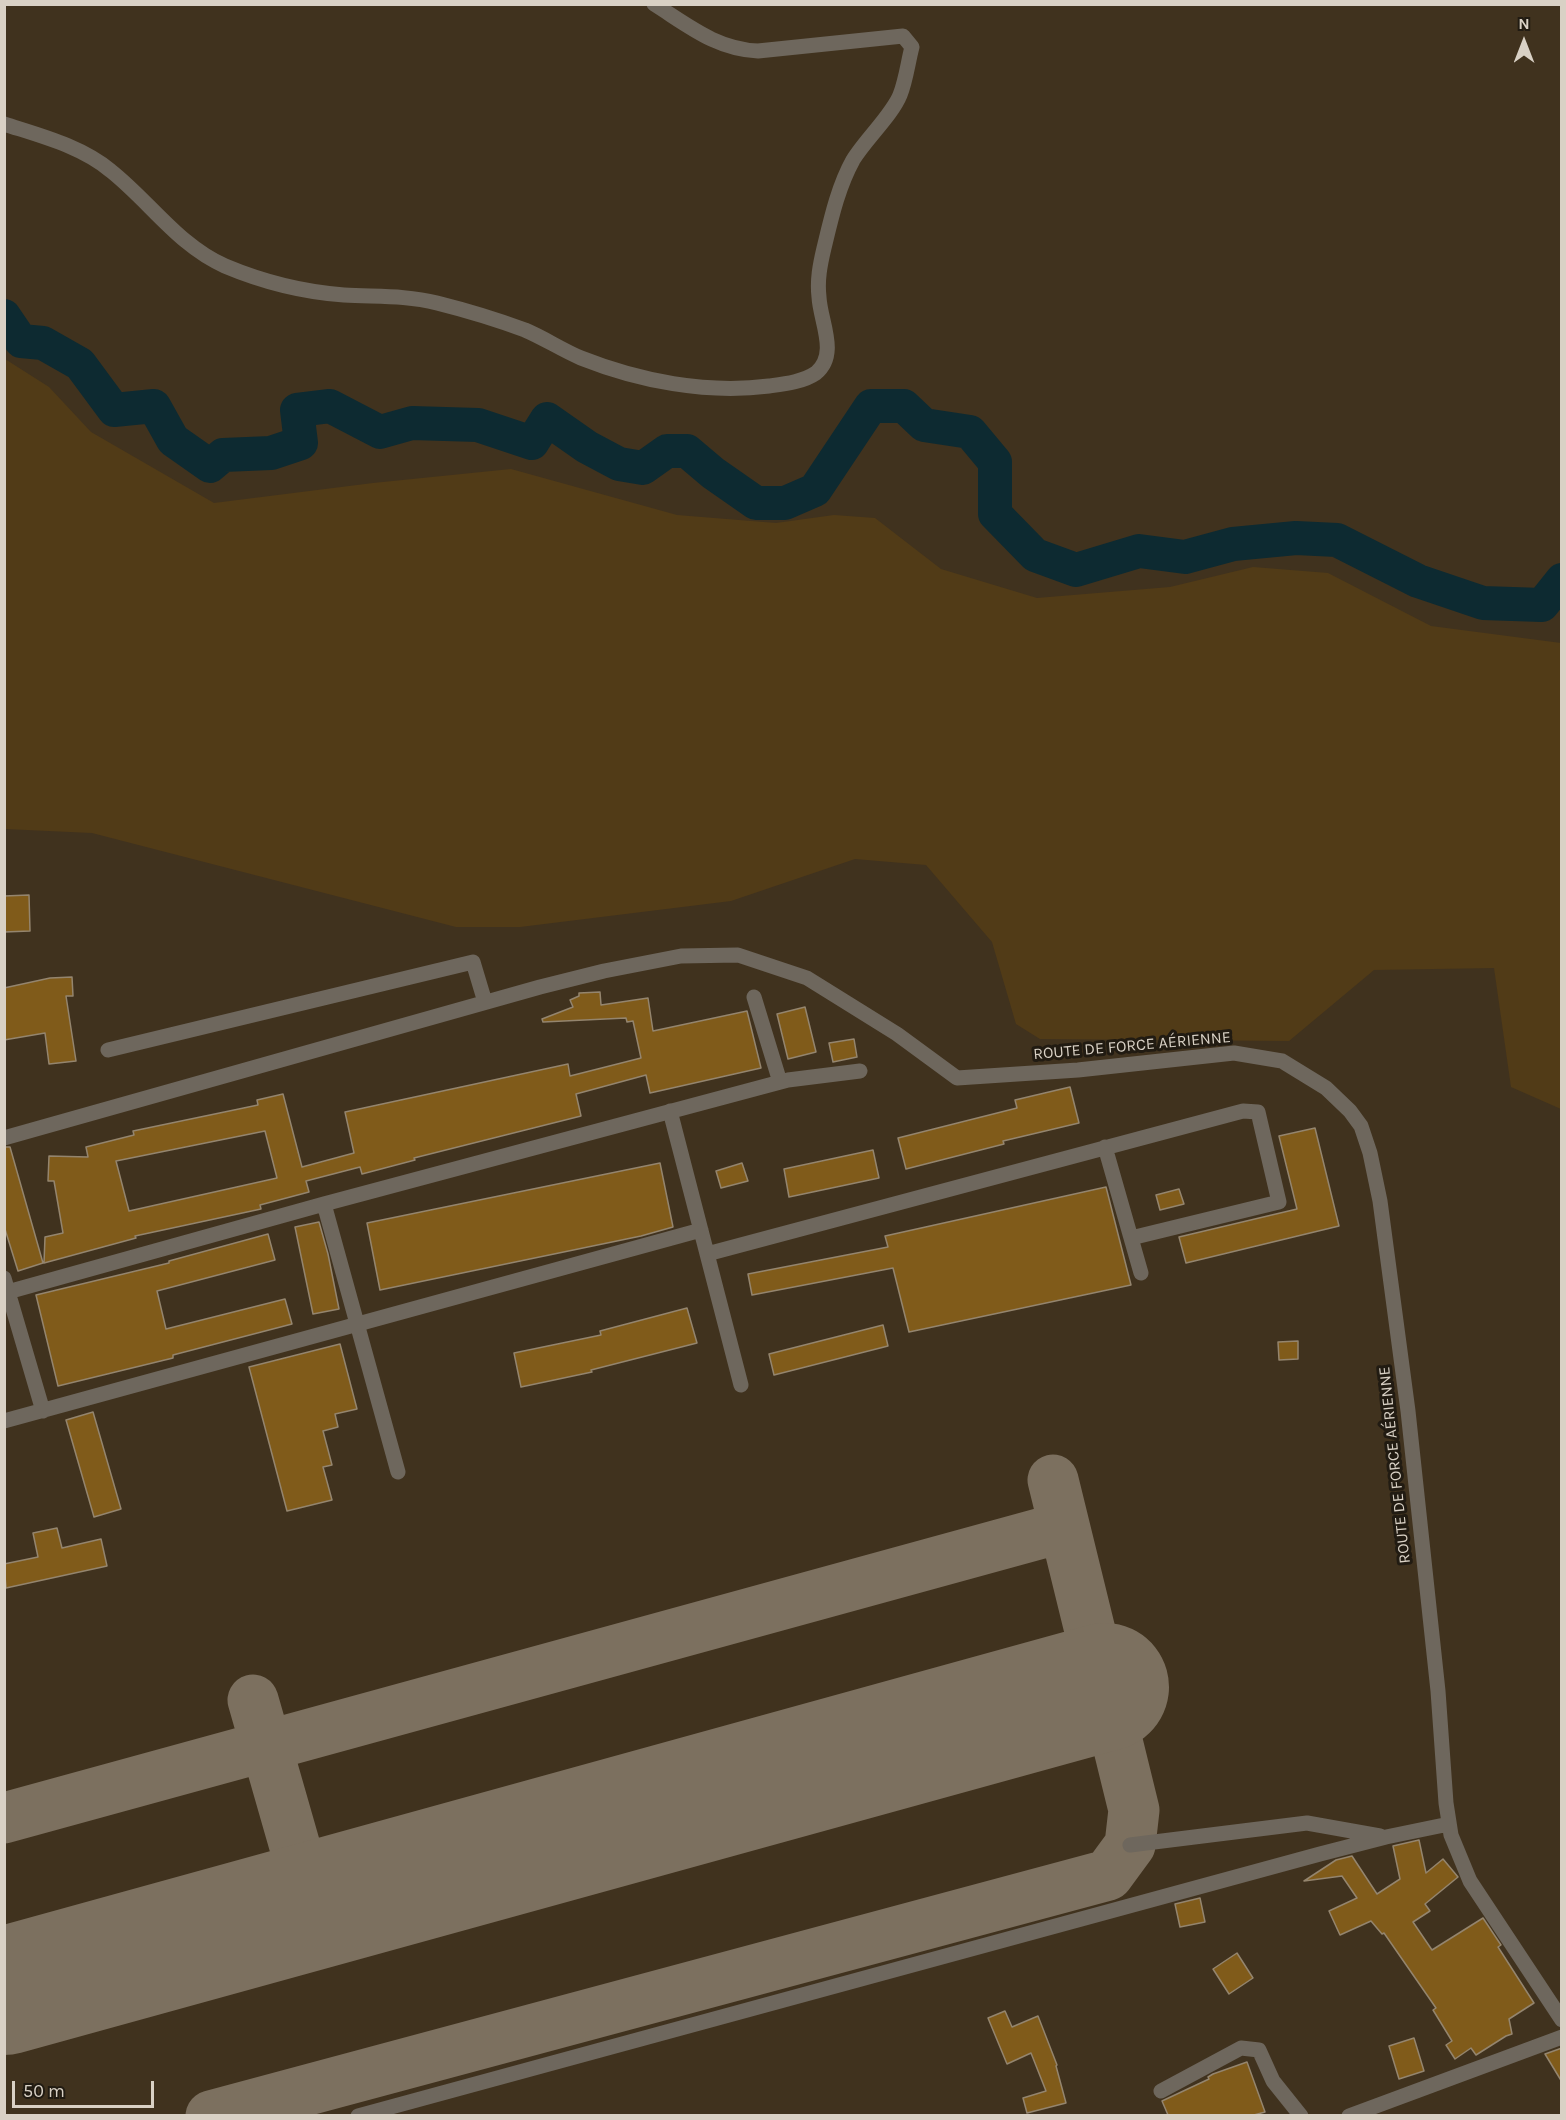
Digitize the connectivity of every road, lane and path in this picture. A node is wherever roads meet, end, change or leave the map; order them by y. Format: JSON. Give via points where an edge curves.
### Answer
{"nodes":[{"id":1,"x":654,"y":4,"type":"edge"},
{"id":2,"x":4,"y":124,"type":"edge"},
{"id":3,"x":754,"y":997,"type":"dead end"},
{"id":4,"x":485,"y":1002,"type":"junction"},
{"id":5,"x":108,"y":1050,"type":"dead end"},
{"id":6,"x":860,"y":1071,"type":"dead end"},
{"id":7,"x":780,"y":1082,"type":"junction"},
{"id":8,"x":670,"y":1111,"type":"junction"},
{"id":9,"x":4,"y":1138,"type":"edge"},
{"id":10,"x":1106,"y":1147,"type":"junction"},
{"id":11,"x":324,"y":1204,"type":"junction"},
{"id":12,"x":701,"y":1230,"type":"junction"},
{"id":13,"x":1131,"y":1238,"type":"junction"},
{"id":14,"x":708,"y":1254,"type":"junction"},
{"id":15,"x":1141,"y":1273,"type":"dead end"},
{"id":16,"x":6,"y":1287,"type":"edge"},
{"id":17,"x":357,"y":1324,"type":"junction"},
{"id":18,"x":741,"y":1385,"type":"dead end"},
{"id":19,"x":43,"y":1411,"type":"junction"},
{"id":20,"x":4,"y":1421,"type":"edge"},
{"id":21,"x":399,"y":1472,"type":"dead end"},
{"id":22,"x":1449,"y":1824,"type":"junction"},
{"id":23,"x":1386,"y":1837,"type":"junction"},
{"id":24,"x":1130,"y":1845,"type":"dead end"},
{"id":25,"x":1562,"y":2020,"type":"edge"},
{"id":26,"x":1562,"y":2037,"type":"edge"},
{"id":27,"x":1161,"y":2091,"type":"dead end"},
{"id":28,"x":358,"y":2115,"type":"edge"},
{"id":29,"x":1301,"y":2115,"type":"edge"},
{"id":30,"x":1349,"y":2115,"type":"edge"}],
"edges":[{"from":1,"to":2,"type":"street","via":[[717,43],[742,50],[903,36],[912,47],[899,96],[853,161],[835,205],[818,276],[828,352],[814,374],[789,383],[753,388],[683,385],[619,372],[525,330],[441,304],[408,297],[294,289],[259,279],[202,255],[111,171],[82,152]]},
{"from":3,"to":7,"type":"street"},
{"from":4,"to":5,"type":"street","via":[[473,962]]},
{"from":4,"to":9,"type":"street","name":"ROUTE DE FORCE AÉRIENNE"},
{"from":4,"to":22,"type":"street","name":"ROUTE DE FORCE AÉRIENNE","via":[[681,956],[738,955],[807,978],[897,1034],[957,1078],[1234,1053],[1282,1061],[1326,1088],[1361,1126],[1380,1201],[1408,1411]]},
{"from":6,"to":7,"type":"street"},
{"from":7,"to":8,"type":"street"},
{"from":8,"to":11,"type":"street"},
{"from":8,"to":12,"type":"street"},
{"from":10,"to":13,"type":"street"},
{"from":10,"to":13,"type":"street","via":[[1243,1111],[1258,1112],[1279,1202]]},
{"from":10,"to":14,"type":"street"},
{"from":11,"to":16,"type":"street"},
{"from":11,"to":17,"type":"street"},
{"from":12,"to":14,"type":"street"},
{"from":12,"to":17,"type":"street"},
{"from":13,"to":15,"type":"street"},
{"from":14,"to":18,"type":"street"},
{"from":16,"to":19,"type":"street"},
{"from":17,"to":19,"type":"street"},
{"from":17,"to":21,"type":"street"},
{"from":19,"to":20,"type":"street"},
{"from":22,"to":23,"type":"street"},
{"from":22,"to":25,"type":"street","name":"ROUTE DE FORCE AÉRIENNE","via":[[1470,1881]]},
{"from":23,"to":24,"type":"street","via":[[1307,1823]]},
{"from":23,"to":28,"type":"street"},
{"from":26,"to":30,"type":"street"},
{"from":27,"to":29,"type":"street","via":[[1240,2048],[1250,2048],[1258,2050],[1274,2081]]}]}
